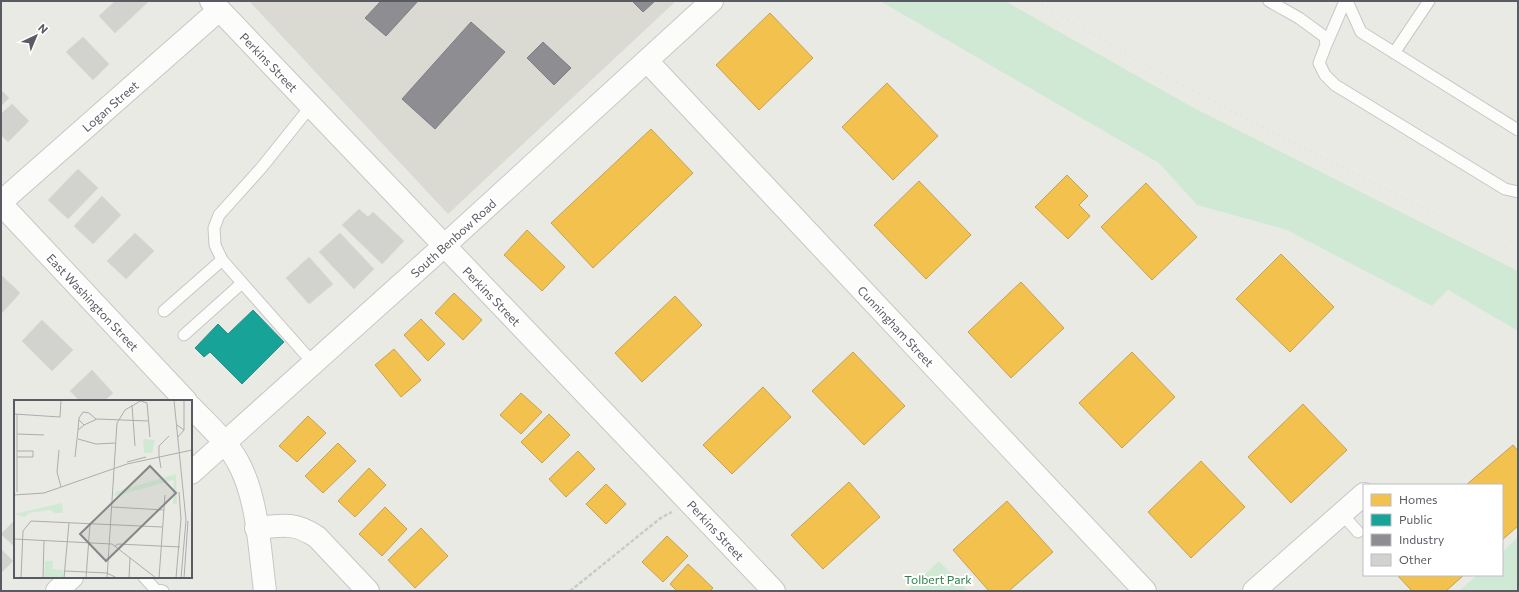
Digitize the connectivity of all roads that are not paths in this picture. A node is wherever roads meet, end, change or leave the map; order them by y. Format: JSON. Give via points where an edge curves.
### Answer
{"nodes":[{"id":1,"x":712,"y":1,"type":"edge"},
{"id":2,"x":1269,"y":1,"type":"edge"},
{"id":3,"x":1346,"y":1,"type":"edge"},
{"id":4,"x":1428,"y":1,"type":"edge"},
{"id":5,"x":215,"y":5,"type":"edge"},
{"id":6,"x":1326,"y":45,"type":"junction"},
{"id":7,"x":1394,"y":53,"type":"junction"},
{"id":8,"x":647,"y":61,"type":"junction"},
{"id":9,"x":311,"y":106,"type":"junction"},
{"id":10,"x":1518,"y":130,"type":"edge"},
{"id":11,"x":1518,"y":192,"type":"edge"},
{"id":12,"x":1,"y":203,"type":"edge"},
{"id":13,"x":444,"y":246,"type":"junction"},
{"id":14,"x":222,"y":260,"type":"junction"},
{"id":15,"x":242,"y":283,"type":"junction"},
{"id":16,"x":164,"y":310,"type":"dead end"},
{"id":17,"x":184,"y":335,"type":"dead end"},
{"id":18,"x":313,"y":363,"type":"junction"},
{"id":19,"x":185,"y":400,"type":"edge"},
{"id":20,"x":192,"y":408,"type":"edge"},
{"id":21,"x":225,"y":443,"type":"junction"},
{"id":22,"x":192,"y":471,"type":"edge"},
{"id":23,"x":1363,"y":495,"type":"edge"},
{"id":24,"x":1342,"y":514,"type":"junction"},
{"id":25,"x":256,"y":528,"type":"junction"},
{"id":26,"x":1358,"y":532,"type":"dead end"},
{"id":27,"x":71,"y":578,"type":"edge"},
{"id":28,"x":145,"y":578,"type":"edge"},
{"id":29,"x":56,"y":591,"type":"edge"},
{"id":30,"x":163,"y":591,"type":"edge"},
{"id":31,"x":265,"y":591,"type":"edge"},
{"id":32,"x":368,"y":591,"type":"edge"},
{"id":33,"x":774,"y":591,"type":"edge"},
{"id":34,"x":1145,"y":591,"type":"edge"},
{"id":35,"x":1254,"y":591,"type":"edge"}],
"edges":[{"from":1,"to":8,"type":"street","name":"South Benbow Road"},
{"from":2,"to":6,"type":"lane","via":[[1319,32],[1324,37]]},
{"from":3,"to":6,"type":"lane"},
{"from":3,"to":7,"type":"lane","via":[[1361,32]]},
{"from":4,"to":7,"type":"lane"},
{"from":5,"to":9,"type":"street","name":"Perkins Street"},
{"from":5,"to":12,"type":"street","name":"Logan Street"},
{"from":6,"to":11,"type":"lane","via":[[1319,63],[1325,75],[1335,85],[1505,189]]},
{"from":7,"to":10,"type":"lane"},
{"from":8,"to":13,"type":"street","name":"South Benbow Road"},
{"from":8,"to":34,"type":"street","name":"Cunningham Street"},
{"from":9,"to":13,"type":"street","name":"Perkins Street"},
{"from":9,"to":14,"type":"lane","via":[[220,215],[214,228],[215,245]]},
{"from":12,"to":19,"type":"street","name":"East Washington Street"},
{"from":13,"to":18,"type":"street","name":"South Benbow Road"},
{"from":13,"to":33,"type":"street","name":"Perkins Street"},
{"from":14,"to":15,"type":"lane"},
{"from":14,"to":16,"type":"lane"},
{"from":15,"to":17,"type":"lane"},
{"from":15,"to":18,"type":"lane"},
{"from":18,"to":21,"type":"street","name":"South Benbow Road"},
{"from":20,"to":21,"type":"street"},
{"from":21,"to":22,"type":"street","name":"South Benbow Road"},
{"from":21,"to":25,"type":"street","via":[[241,468],[251,498]]},
{"from":23,"to":24,"type":"street"},
{"from":24,"to":26,"type":"lane"},
{"from":24,"to":35,"type":"street"},
{"from":25,"to":31,"type":"street"},
{"from":25,"to":32,"type":"street","via":[[291,525],[317,537]]},
{"from":27,"to":29,"type":"street"},
{"from":28,"to":30,"type":"lane","via":[[155,589]]}]}
